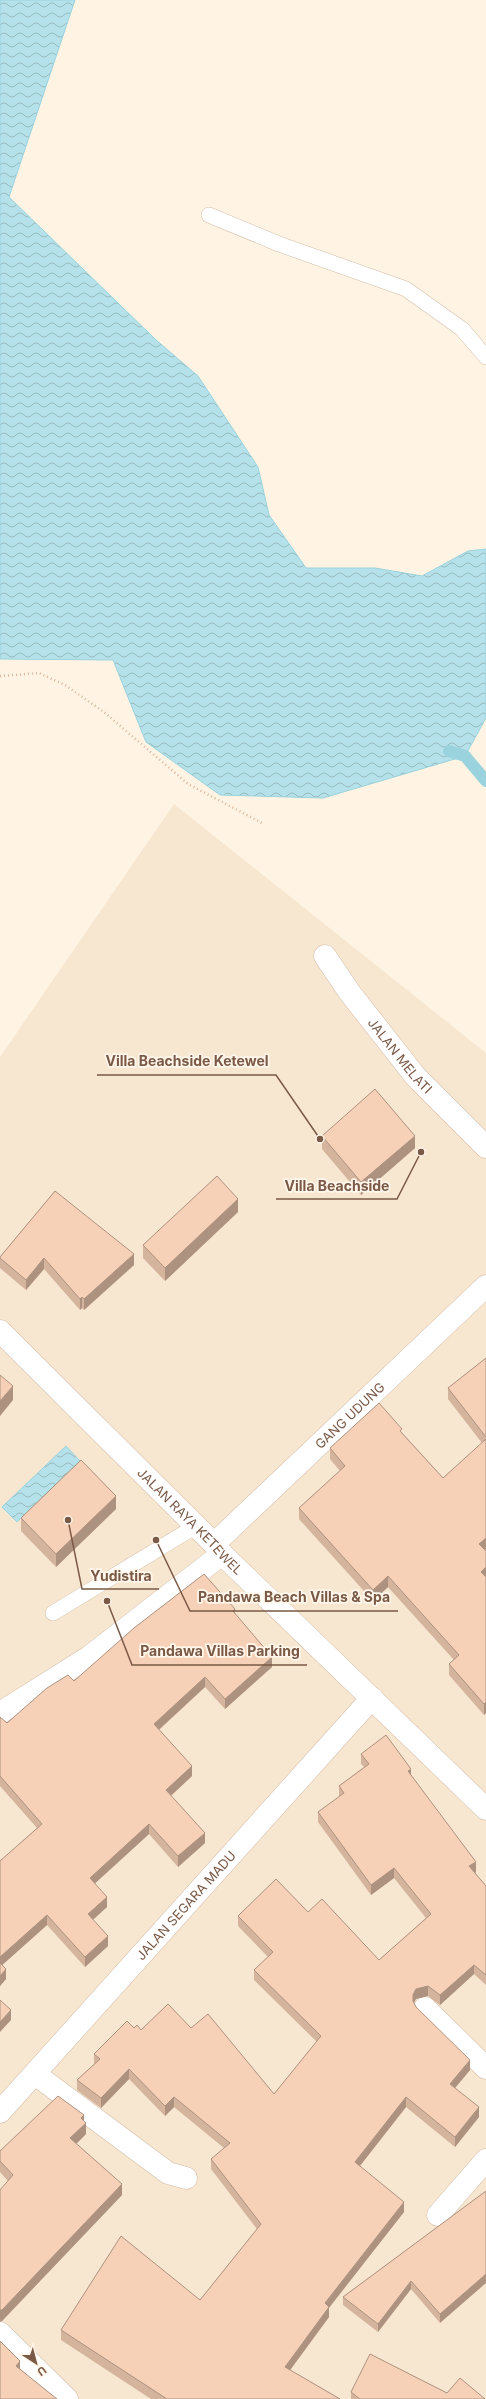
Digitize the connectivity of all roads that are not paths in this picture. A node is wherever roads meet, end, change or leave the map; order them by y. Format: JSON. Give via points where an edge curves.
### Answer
{"nodes":[{"id":1,"x":209,"y":215,"type":"dead end"},
{"id":2,"x":486,"y":357,"type":"edge"},
{"id":3,"x":325,"y":956,"type":"dead end"},
{"id":4,"x":486,"y":1148,"type":"edge"},
{"id":5,"x":486,"y":1286,"type":"edge"},
{"id":6,"x":0,"y":1331,"type":"edge"},
{"id":7,"x":196,"y":1526,"type":"junction"},
{"id":8,"x":218,"y":1549,"type":"junction"},
{"id":9,"x":53,"y":1613,"type":"dead end"},
{"id":10,"x":372,"y":1698,"type":"junction"},
{"id":11,"x":0,"y":1713,"type":"edge"},
{"id":12,"x":486,"y":1809,"type":"edge"},
{"id":13,"x":425,"y":2008,"type":"dead end"},
{"id":14,"x":486,"y":2068,"type":"edge"},
{"id":15,"x":35,"y":2074,"type":"junction"},
{"id":16,"x":0,"y":2112,"type":"edge"},
{"id":17,"x":486,"y":2160,"type":"edge"},
{"id":18,"x":186,"y":2178,"type":"dead end"},
{"id":19,"x":438,"y":2215,"type":"dead end"},
{"id":20,"x":0,"y":2333,"type":"edge"},
{"id":21,"x":67,"y":2399,"type":"edge"}],
"edges":[{"from":1,"to":2,"type":"lane","via":[[279,244],[406,289],[462,329]]},
{"from":3,"to":4,"type":"street","name":"JALAN MELATI","via":[[350,993],[416,1077]]},
{"from":5,"to":8,"type":"street","name":"GANG UDUNG"},
{"from":6,"to":7,"type":"street","name":"JALAN RAYA KETEWEL"},
{"from":7,"to":8,"type":"street","name":"JALAN RAYA KETEWEL"},
{"from":7,"to":9,"type":"lane"},
{"from":8,"to":10,"type":"street","name":"JALAN RAYA KETEWEL"},
{"from":8,"to":11,"type":"street","name":"GANG UDUNG","via":[[89,1656]]},
{"from":10,"to":12,"type":"street","name":"JALAN RAYA KETEWEL"},
{"from":10,"to":15,"type":"street","name":"JALAN SEGARA MADU"},
{"from":13,"to":14,"type":"street"},
{"from":15,"to":16,"type":"street","name":"JALAN SEGARA MADU"},
{"from":15,"to":18,"type":"street","via":[[168,2173]]},
{"from":17,"to":19,"type":"street"},
{"from":20,"to":21,"type":"street"}]}
